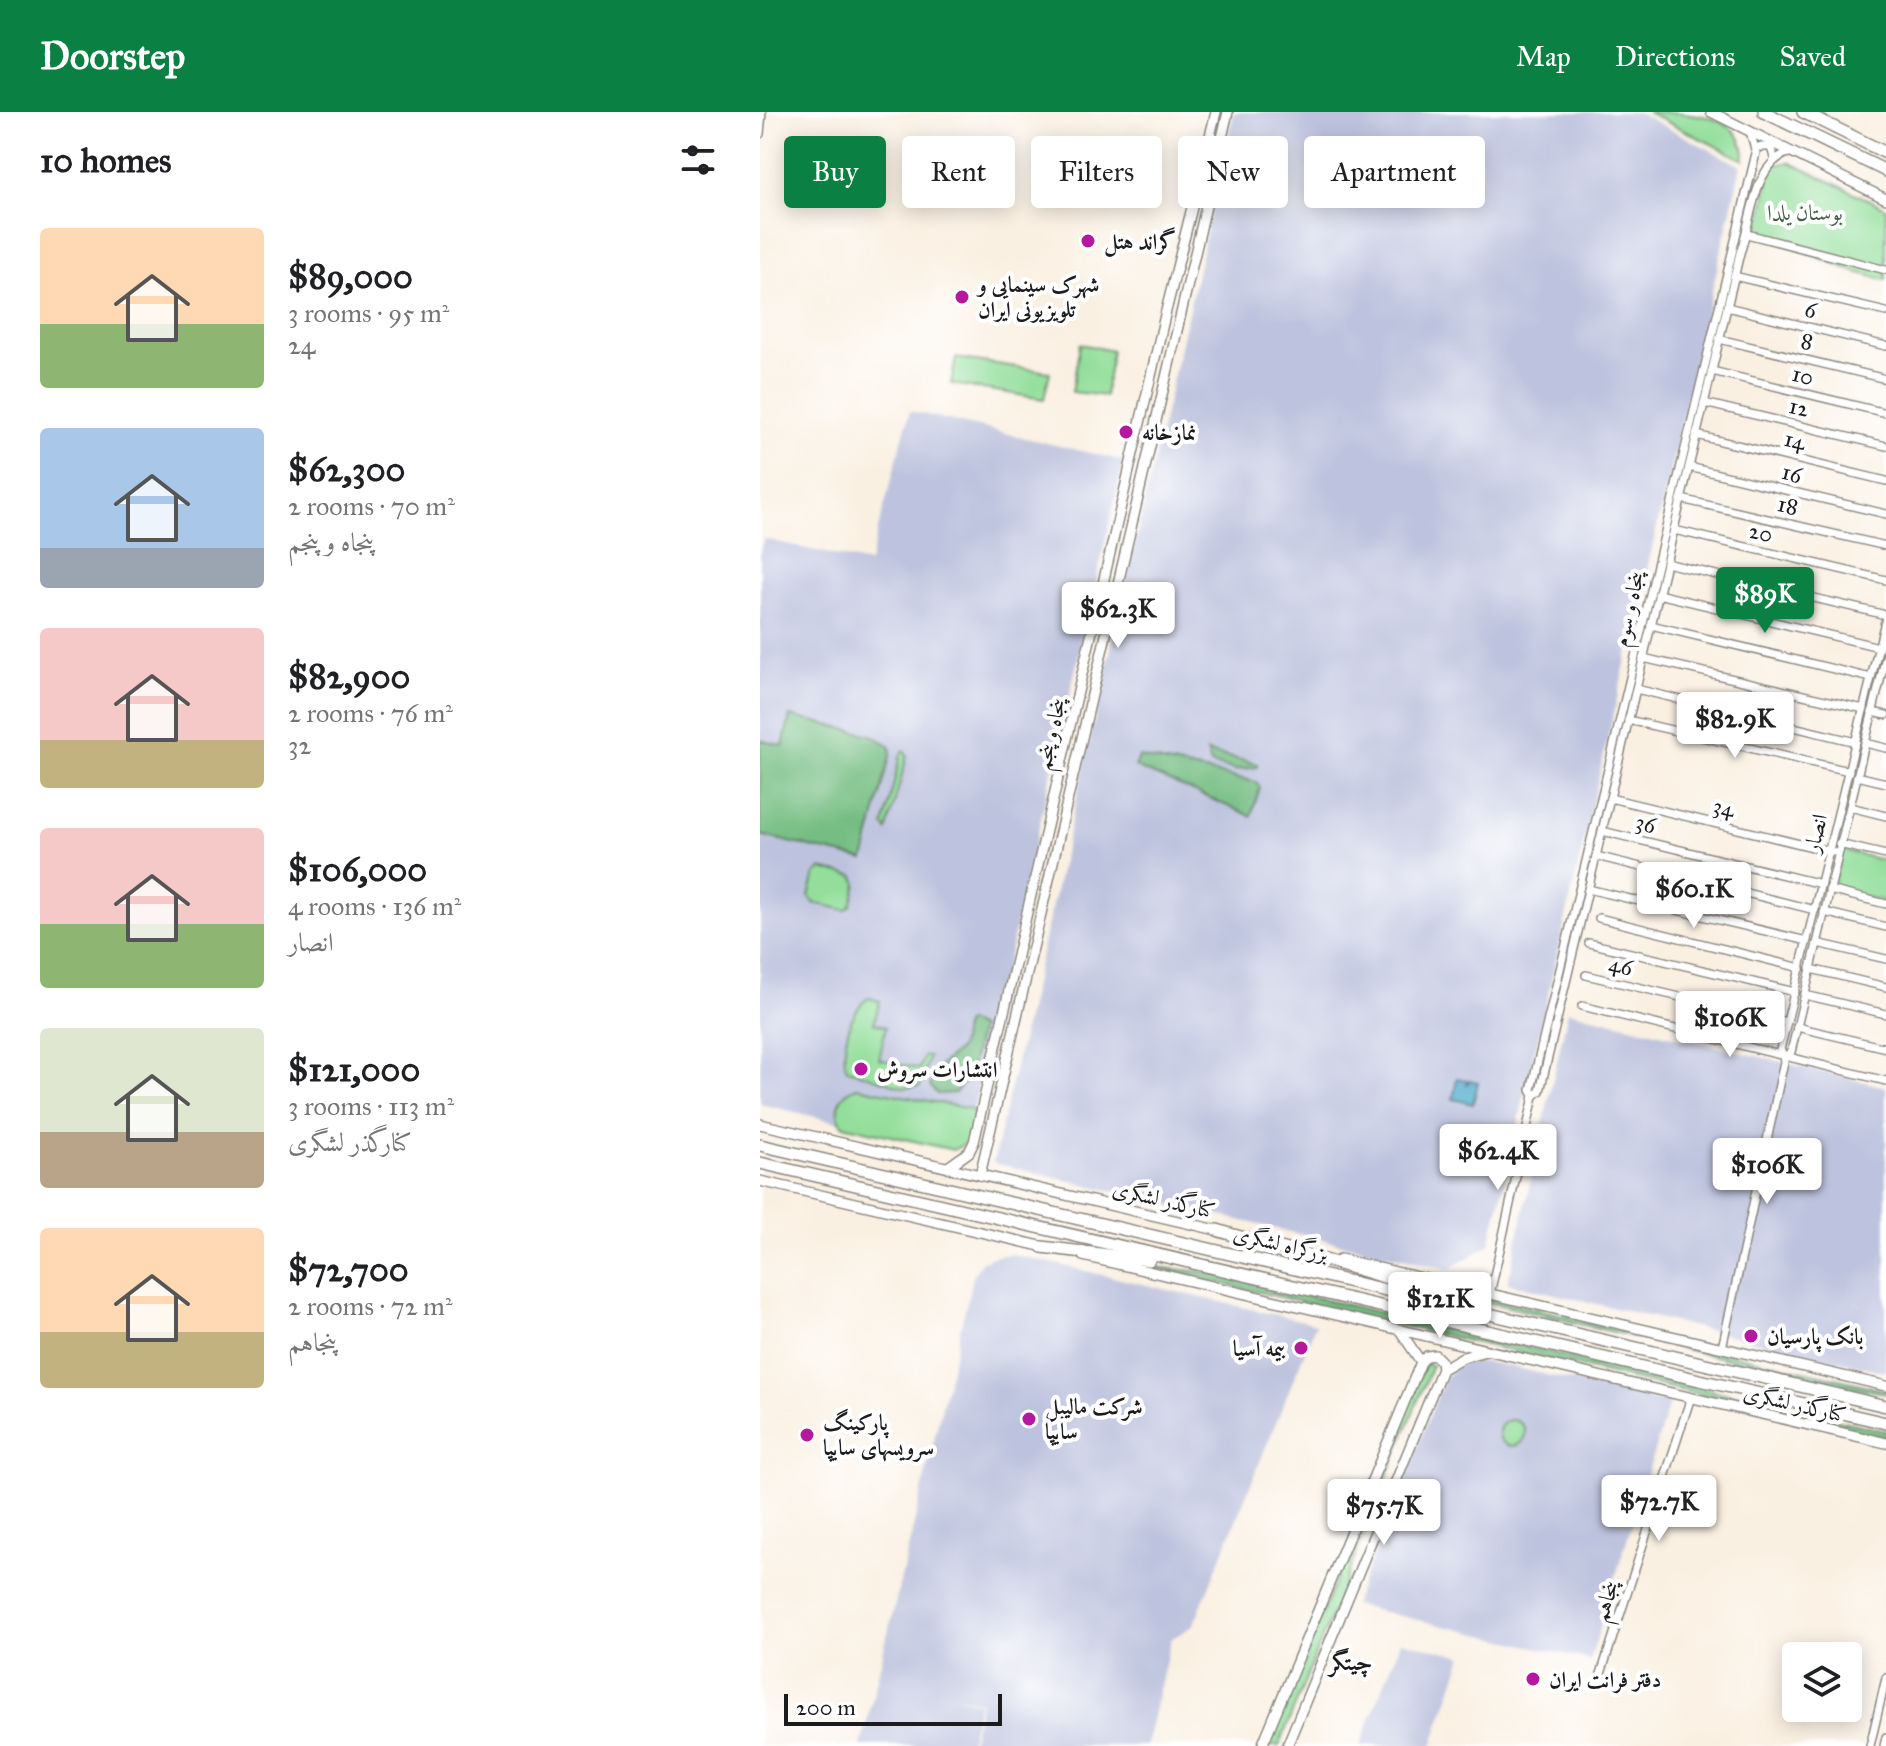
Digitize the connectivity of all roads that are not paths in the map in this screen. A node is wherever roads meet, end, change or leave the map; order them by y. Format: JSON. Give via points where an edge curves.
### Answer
{"nodes":[{"id":1,"x":762,"y":112,"type":"edge"},
{"id":2,"x":1711,"y":112,"type":"edge"},
{"id":3,"x":1764,"y":112,"type":"edge"},
{"id":4,"x":1803,"y":112,"type":"edge"},
{"id":5,"x":1212,"y":113,"type":"edge"},
{"id":6,"x":1227,"y":114,"type":"edge"},
{"id":7,"x":1750,"y":131,"type":"junction"},
{"id":8,"x":760,"y":134,"type":"edge"},
{"id":9,"x":1757,"y":147,"type":"junction"},
{"id":10,"x":1794,"y":152,"type":"junction"},
{"id":11,"x":1886,"y":153,"type":"edge"},
{"id":12,"x":1774,"y":158,"type":"junction"},
{"id":13,"x":1886,"y":171,"type":"edge"},
{"id":14,"x":1886,"y":199,"type":"edge"},
{"id":15,"x":1747,"y":234,"type":"junction"},
{"id":16,"x":1736,"y":252,"type":"junction"},
{"id":17,"x":1886,"y":270,"type":"edge"},
{"id":18,"x":1734,"y":276,"type":"junction"},
{"id":19,"x":1727,"y":307,"type":"junction"},
{"id":20,"x":1886,"y":312,"type":"edge"},
{"id":21,"x":1719,"y":339,"type":"junction"},
{"id":22,"x":1886,"y":346,"type":"edge"},
{"id":23,"x":1158,"y":356,"type":"junction"},
{"id":24,"x":1169,"y":359,"type":"junction"},
{"id":25,"x":1712,"y":371,"type":"junction"},
{"id":26,"x":1886,"y":379,"type":"edge"},
{"id":27,"x":1704,"y":403,"type":"junction"},
{"id":28,"x":1886,"y":413,"type":"edge"},
{"id":29,"x":1696,"y":435,"type":"junction"},
{"id":30,"x":1886,"y":446,"type":"edge"},
{"id":31,"x":1689,"y":467,"type":"junction"},
{"id":32,"x":1886,"y":481,"type":"edge"},
{"id":33,"x":1681,"y":499,"type":"junction"},
{"id":34,"x":1886,"y":514,"type":"edge"},
{"id":35,"x":1674,"y":530,"type":"junction"},
{"id":36,"x":1886,"y":546,"type":"edge"},
{"id":37,"x":1666,"y":563,"type":"junction"},
{"id":38,"x":1886,"y":580,"type":"edge"},
{"id":39,"x":1658,"y":594,"type":"junction"},
{"id":40,"x":1886,"y":616,"type":"edge"},
{"id":41,"x":1651,"y":625,"type":"junction"},
{"id":42,"x":1879,"y":647,"type":"junction"},
{"id":43,"x":1886,"y":656,"type":"edge"},
{"id":44,"x":1643,"y":658,"type":"junction"},
{"id":45,"x":1879,"y":680,"type":"edge"},
{"id":46,"x":1636,"y":689,"type":"junction"},
{"id":47,"x":1868,"y":711,"type":"junction"},
{"id":48,"x":1886,"y":715,"type":"edge"},
{"id":49,"x":1628,"y":720,"type":"junction"},
{"id":50,"x":1856,"y":742,"type":"junction"},
{"id":51,"x":1865,"y":743,"type":"junction"},
{"id":52,"x":1886,"y":748,"type":"edge"},
{"id":53,"x":1849,"y":771,"type":"junction"},
{"id":54,"x":1857,"y":776,"type":"junction"},
{"id":55,"x":1058,"y":782,"type":"junction"},
{"id":56,"x":1886,"y":783,"type":"edge"},
{"id":57,"x":1070,"y":784,"type":"junction"},
{"id":58,"x":1610,"y":798,"type":"junction"},
{"id":59,"x":1850,"y":807,"type":"junction"},
{"id":60,"x":1886,"y":816,"type":"edge"},
{"id":61,"x":1602,"y":831,"type":"junction"},
{"id":62,"x":1835,"y":849,"type":"junction"},
{"id":63,"x":1886,"y":855,"type":"edge"},
{"id":64,"x":1596,"y":856,"type":"junction"},
{"id":65,"x":1821,"y":884,"type":"junction"},
{"id":66,"x":1588,"y":889,"type":"junction"},
{"id":67,"x":1829,"y":890,"type":"junction"},
{"id":68,"x":1886,"y":904,"type":"edge"},
{"id":69,"x":1815,"y":910,"type":"junction"},
{"id":70,"x":1824,"y":912,"type":"junction"},
{"id":71,"x":1599,"y":918,"type":"dead end"},
{"id":72,"x":1886,"y":927,"type":"edge"},
{"id":73,"x":1807,"y":941,"type":"junction"},
{"id":74,"x":1589,"y":943,"type":"dead end"},
{"id":75,"x":1817,"y":943,"type":"junction"},
{"id":76,"x":1886,"y":959,"type":"edge"},
{"id":77,"x":1801,"y":968,"type":"junction"},
{"id":78,"x":1811,"y":969,"type":"junction"},
{"id":79,"x":1586,"y":975,"type":"dead end"},
{"id":80,"x":1886,"y":987,"type":"edge"},
{"id":81,"x":1795,"y":992,"type":"junction"},
{"id":82,"x":1805,"y":995,"type":"junction"},
{"id":83,"x":1582,"y":1006,"type":"dead end"},
{"id":84,"x":1886,"y":1014,"type":"edge"},
{"id":85,"x":1787,"y":1022,"type":"junction"},
{"id":86,"x":1797,"y":1027,"type":"junction"},
{"id":87,"x":1886,"y":1048,"type":"edge"},
{"id":88,"x":1785,"y":1057,"type":"junction"},
{"id":89,"x":1886,"y":1081,"type":"edge"},
{"id":90,"x":1534,"y":1096,"type":"junction"},
{"id":91,"x":760,"y":1124,"type":"edge"},
{"id":92,"x":760,"y":1145,"type":"edge"},
{"id":93,"x":971,"y":1147,"type":"junction"},
{"id":94,"x":987,"y":1152,"type":"junction"},
{"id":95,"x":760,"y":1163,"type":"edge"},
{"id":96,"x":948,"y":1167,"type":"junction"},
{"id":97,"x":980,"y":1175,"type":"junction"},
{"id":98,"x":760,"y":1181,"type":"edge"},
{"id":99,"x":1217,"y":1230,"type":"junction"},
{"id":100,"x":1042,"y":1247,"type":"junction"},
{"id":101,"x":1185,"y":1263,"type":"junction"},
{"id":102,"x":1490,"y":1294,"type":"junction"},
{"id":103,"x":1461,"y":1305,"type":"junction"},
{"id":104,"x":1399,"y":1329,"type":"junction"},
{"id":105,"x":1722,"y":1348,"type":"junction"},
{"id":106,"x":1488,"y":1350,"type":"junction"},
{"id":107,"x":1421,"y":1362,"type":"junction"},
{"id":108,"x":1442,"y":1369,"type":"junction"},
{"id":109,"x":1886,"y":1386,"type":"edge"},
{"id":110,"x":1691,"y":1397,"type":"junction"},
{"id":111,"x":1886,"y":1404,"type":"edge"},
{"id":112,"x":1886,"y":1423,"type":"edge"},
{"id":113,"x":1886,"y":1443,"type":"edge"},
{"id":114,"x":1886,"y":1678,"type":"edge"},
{"id":115,"x":1599,"y":1680,"type":"dead end"},
{"id":116,"x":1886,"y":1737,"type":"edge"},
{"id":117,"x":1262,"y":1746,"type":"edge"},
{"id":118,"x":1287,"y":1746,"type":"edge"},
{"id":119,"x":1870,"y":1746,"type":"edge"},
{"id":120,"x":1884,"y":1746,"type":"edge"}],
"edges":[{"from":1,"to":8,"type":"street"},
{"from":2,"to":7,"type":"main road"},
{"from":3,"to":13,"type":"highway"},
{"from":4,"to":11,"type":"highway"},
{"from":5,"to":6,"type":"street"},
{"from":5,"to":23,"type":"main road","name":"پنجاه و پنجم"},
{"from":6,"to":24,"type":"main road","name":"پنجاه و پنجم"},
{"from":7,"to":9,"type":"street"},
{"from":7,"to":10,"type":"main road"},
{"from":9,"to":12,"type":"street","via":[[1771,147]]},
{"from":9,"to":16,"type":"street","name":"پنجاه و سوم"},
{"from":10,"to":12,"type":"street"},
{"from":10,"to":14,"type":"main road"},
{"from":12,"to":15,"type":"street","name":"پنجاه و سوم","via":[[1764,171]]},
{"from":15,"to":16,"type":"street","name":"پنجاه و سوم"},
{"from":15,"to":17,"type":"street"},
{"from":16,"to":18,"type":"street","name":"پنجاه و سوم"},
{"from":16,"to":90,"type":"street","name":"پنجاه و سوم","via":[[1531,1090]]},
{"from":18,"to":19,"type":"street","name":"پنجاه و سوم"},
{"from":18,"to":20,"type":"street"},
{"from":19,"to":21,"type":"street","name":"پنجاه و سوم"},
{"from":19,"to":22,"type":"street","name":"6"},
{"from":21,"to":25,"type":"street","name":"پنجاه و سوم"},
{"from":21,"to":26,"type":"street","name":"8"},
{"from":23,"to":24,"type":"main road"},
{"from":23,"to":55,"type":"main road","name":"پنجاه و پنجم"},
{"from":24,"to":57,"type":"main road","name":"پنجاه و پنجم"},
{"from":25,"to":27,"type":"street","name":"پنجاه و سوم"},
{"from":25,"to":28,"type":"street","name":"10"},
{"from":27,"to":29,"type":"street","name":"پنجاه و سوم"},
{"from":27,"to":30,"type":"street","name":"12"},
{"from":29,"to":31,"type":"street","name":"پنجاه و سوم"},
{"from":29,"to":32,"type":"street","name":"14"},
{"from":31,"to":33,"type":"street","name":"پنجاه و سوم"},
{"from":31,"to":34,"type":"street","name":"16"},
{"from":33,"to":35,"type":"street","name":"پنجاه و سوم"},
{"from":33,"to":36,"type":"street","name":"18"},
{"from":35,"to":37,"type":"street","name":"پنجاه و سوم"},
{"from":35,"to":38,"type":"street","name":"20"},
{"from":37,"to":39,"type":"street","name":"پنجاه و سوم"},
{"from":37,"to":40,"type":"street"},
{"from":39,"to":41,"type":"street","name":"پنجاه و سوم"},
{"from":39,"to":42,"type":"street"},
{"from":40,"to":42,"type":"street","name":"انصار"},
{"from":41,"to":44,"type":"street","name":"پنجاه و سوم"},
{"from":41,"to":45,"type":"street"},
{"from":42,"to":45,"type":"street","name":"انصار"},
{"from":43,"to":45,"type":"street","name":"انصار"},
{"from":44,"to":46,"type":"street","name":"پنجاه و سوم"},
{"from":44,"to":47,"type":"street"},
{"from":45,"to":47,"type":"street","name":"انصار"},
{"from":46,"to":49,"type":"street","name":"پنجاه و سوم"},
{"from":46,"to":50,"type":"street"},
{"from":47,"to":48,"type":"street"},
{"from":47,"to":50,"type":"street","name":"انصار"},
{"from":47,"to":51,"type":"street","name":"انصار"},
{"from":49,"to":53,"type":"street"},
{"from":49,"to":58,"type":"street","name":"پنجاه و سوم"},
{"from":50,"to":53,"type":"street","name":"انصار"},
{"from":51,"to":52,"type":"street"},
{"from":51,"to":54,"type":"street","name":"انصار"},
{"from":53,"to":62,"type":"street","name":"انصار"},
{"from":54,"to":56,"type":"street"},
{"from":54,"to":59,"type":"street","name":"انصار"},
{"from":55,"to":57,"type":"main road"},
{"from":55,"to":93,"type":"main road","name":"پنجاه و پنجم"},
{"from":57,"to":94,"type":"main road","name":"پنجاه و پنجم"},
{"from":58,"to":61,"type":"street","name":"پنجاه و سوم"},
{"from":58,"to":62,"type":"street","name":"34"},
{"from":59,"to":60,"type":"street"},
{"from":59,"to":62,"type":"street","name":"انصار"},
{"from":61,"to":64,"type":"street","name":"پنجاه و سوم"},
{"from":61,"to":65,"type":"street","name":"36"},
{"from":62,"to":63,"type":"street","name":"34"},
{"from":62,"to":65,"type":"street","name":"انصار"},
{"from":62,"to":67,"type":"street","name":"انصار"},
{"from":64,"to":66,"type":"street","name":"پنجاه و سوم"},
{"from":64,"to":69,"type":"street"},
{"from":65,"to":69,"type":"street","name":"انصار"},
{"from":66,"to":73,"type":"street"},
{"from":66,"to":90,"type":"street","name":"پنجاه و سوم","via":[[1540,1091]]},
{"from":67,"to":68,"type":"street"},
{"from":67,"to":70,"type":"street","name":"انصار"},
{"from":69,"to":73,"type":"street","name":"انصار"},
{"from":70,"to":72,"type":"street"},
{"from":70,"to":75,"type":"street","name":"انصار"},
{"from":71,"to":77,"type":"street"},
{"from":73,"to":77,"type":"street","name":"انصار"},
{"from":74,"to":81,"type":"street"},
{"from":75,"to":76,"type":"street"},
{"from":75,"to":78,"type":"street","name":"انصار"},
{"from":77,"to":81,"type":"street","name":"انصار"},
{"from":78,"to":80,"type":"street"},
{"from":78,"to":82,"type":"street","name":"انصار"},
{"from":79,"to":85,"type":"street","name":"46"},
{"from":81,"to":85,"type":"street","name":"انصار"},
{"from":82,"to":84,"type":"street"},
{"from":82,"to":86,"type":"street","name":"انصار"},
{"from":83,"to":88,"type":"street"},
{"from":85,"to":88,"type":"street","name":"انصار","via":[[1780,1050]]},
{"from":86,"to":87,"type":"street"},
{"from":86,"to":88,"type":"street","name":"انصار"},
{"from":88,"to":89,"type":"street"},
{"from":88,"to":105,"type":"street","name":"انصار"},
{"from":90,"to":102,"type":"street","name":"پنجاه و سوم"},
{"from":91,"to":96,"type":"main road","name":"کنارگذر لشگری"},
{"from":92,"to":103,"type":"highway","name":"بزرگراه لشگری"},
{"from":93,"to":94,"type":"main road"},
{"from":93,"to":96,"type":"main road"},
{"from":94,"to":97,"type":"main road","name":"پنجاه و پنجم"},
{"from":95,"to":101,"type":"highway","name":"بزرگراه لشگری"},
{"from":96,"to":97,"type":"main road","name":"کنارگذر لشگری"},
{"from":97,"to":99,"type":"main road","name":"کنارگذر لشگری"},
{"from":98,"to":100,"type":"main road","name":"کنارگذر لشگری"},
{"from":99,"to":102,"type":"main road","name":"کنارگذر لشگری"},
{"from":99,"to":103,"type":"highway","via":[[1379,1274]]},
{"from":100,"to":101,"type":"highway"},
{"from":100,"to":104,"type":"main road","name":"کنارگذر لشگری"},
{"from":101,"to":112,"type":"highway","name":"بزرگراه لشگری"},
{"from":102,"to":105,"type":"main road","name":"کنارگذر لشگری"},
{"from":103,"to":111,"type":"highway","name":"بزرگراه لشگری"},
{"from":104,"to":106,"type":"main road","name":"کنارگذر لشگری"},
{"from":104,"to":107,"type":"main road"},
{"from":105,"to":109,"type":"main road","name":"کنارگذر لشگری"},
{"from":106,"to":108,"type":"main road"},
{"from":106,"to":110,"type":"main road","name":"کنارگذر لشگری"},
{"from":107,"to":108,"type":"main road","via":[[1435,1355]]},
{"from":107,"to":117,"type":"main road"},
{"from":108,"to":118,"type":"main road"},
{"from":110,"to":113,"type":"main road","name":"کنارگذر لشگری"},
{"from":110,"to":115,"type":"street","name":"پنجاهم"},
{"from":114,"to":119,"type":"street"},
{"from":116,"to":120,"type":"street"}]}
